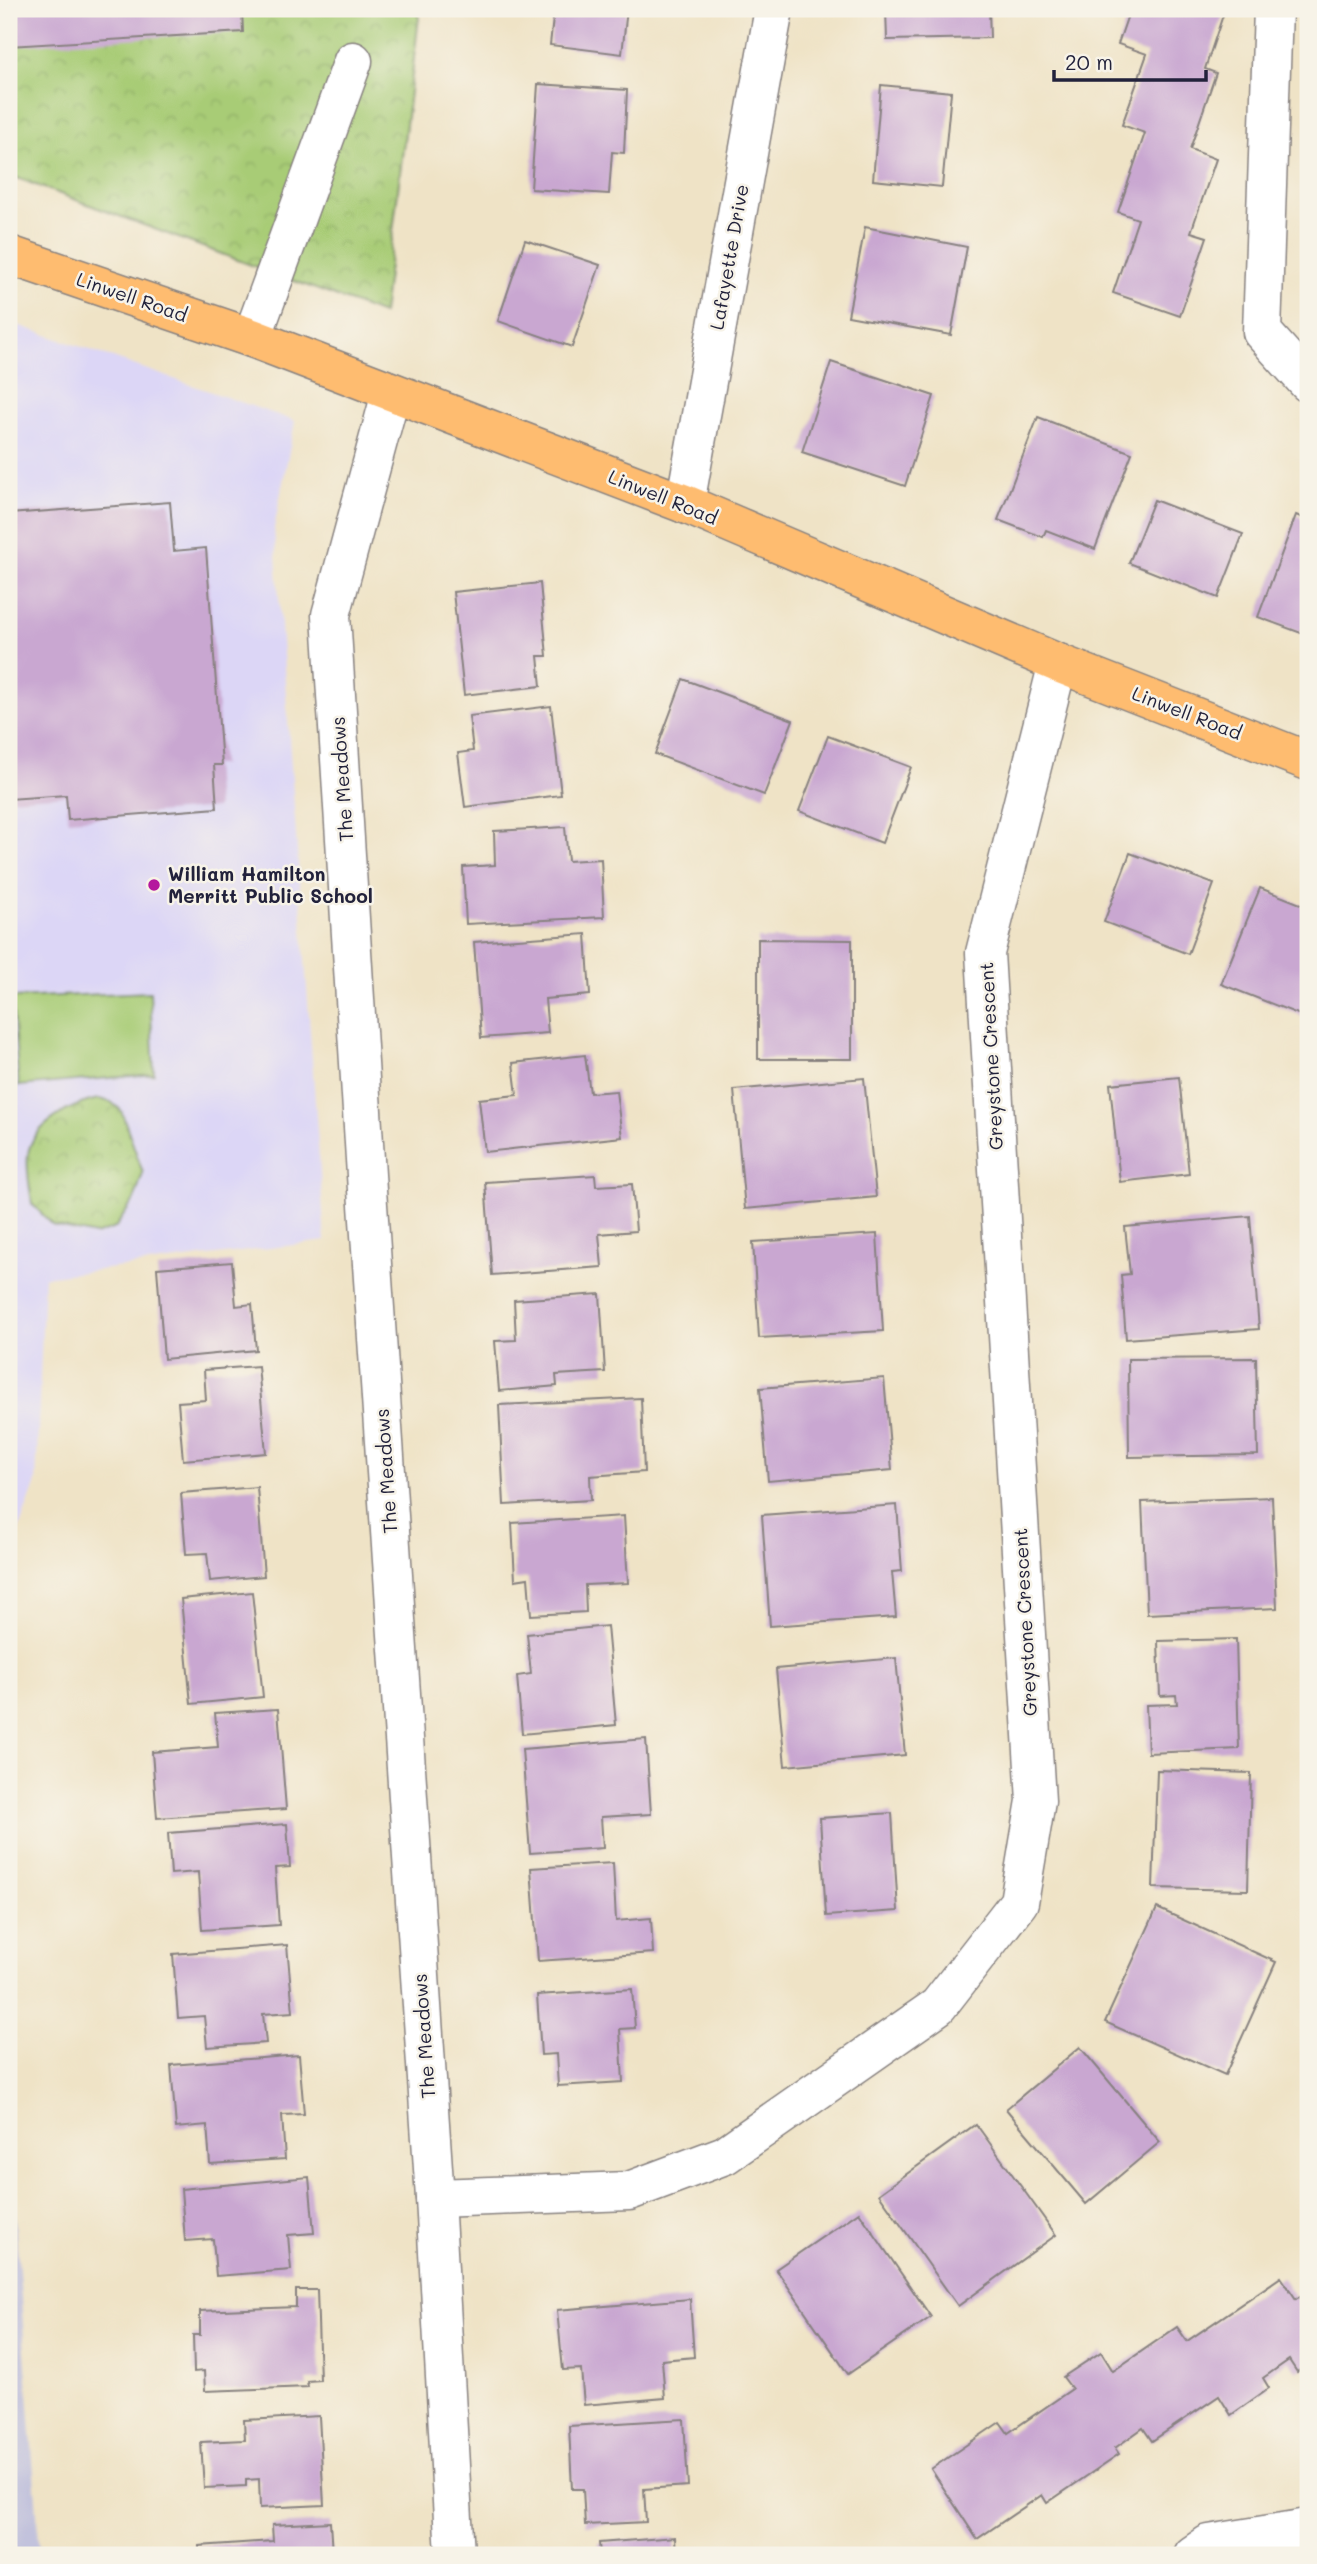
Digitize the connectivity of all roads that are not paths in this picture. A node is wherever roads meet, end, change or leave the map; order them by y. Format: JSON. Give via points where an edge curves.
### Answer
{"nodes":[{"id":1,"x":774,"y":9,"type":"edge"},
{"id":2,"x":1273,"y":9,"type":"edge"},
{"id":3,"x":353,"y":61,"type":"dead end"},
{"id":4,"x":9,"y":255,"type":"edge"},
{"id":5,"x":252,"y":338,"type":"junction"},
{"id":6,"x":1308,"y":383,"type":"edge"},
{"id":7,"x":391,"y":393,"type":"junction"},
{"id":8,"x":685,"y":504,"type":"junction"},
{"id":9,"x":1058,"y":663,"type":"junction"},
{"id":10,"x":1308,"y":761,"type":"edge"},
{"id":11,"x":435,"y":2199,"type":"junction"},
{"id":12,"x":1308,"y":2528,"type":"edge"},
{"id":13,"x":455,"y":2555,"type":"edge"},
{"id":14,"x":1193,"y":2555,"type":"edge"}],
"edges":[{"from":1,"to":8,"type":"street","name":"Lafayette Drive"},
{"from":2,"to":6,"type":"street","via":[[1262,332]]},
{"from":3,"to":5,"type":"street"},
{"from":4,"to":5,"type":"main road","name":"Linwell Road"},
{"from":5,"to":7,"type":"main road","name":"Linwell Road"},
{"from":7,"to":8,"type":"main road","name":"Linwell Road"},
{"from":7,"to":11,"type":"street","name":"The Meadows","via":[[331,615]]},
{"from":8,"to":9,"type":"main road","name":"Linwell Road"},
{"from":9,"to":10,"type":"main road","name":"Linwell Road"},
{"from":9,"to":11,"type":"street","name":"Greystone Crescent","via":[[985,953],[1036,1801],[1019,1902],[938,2006],[725,2155],[629,2191]]},
{"from":11,"to":13,"type":"street","name":"The Meadows"},
{"from":12,"to":14,"type":"street","via":[[1209,2544]]}]}
